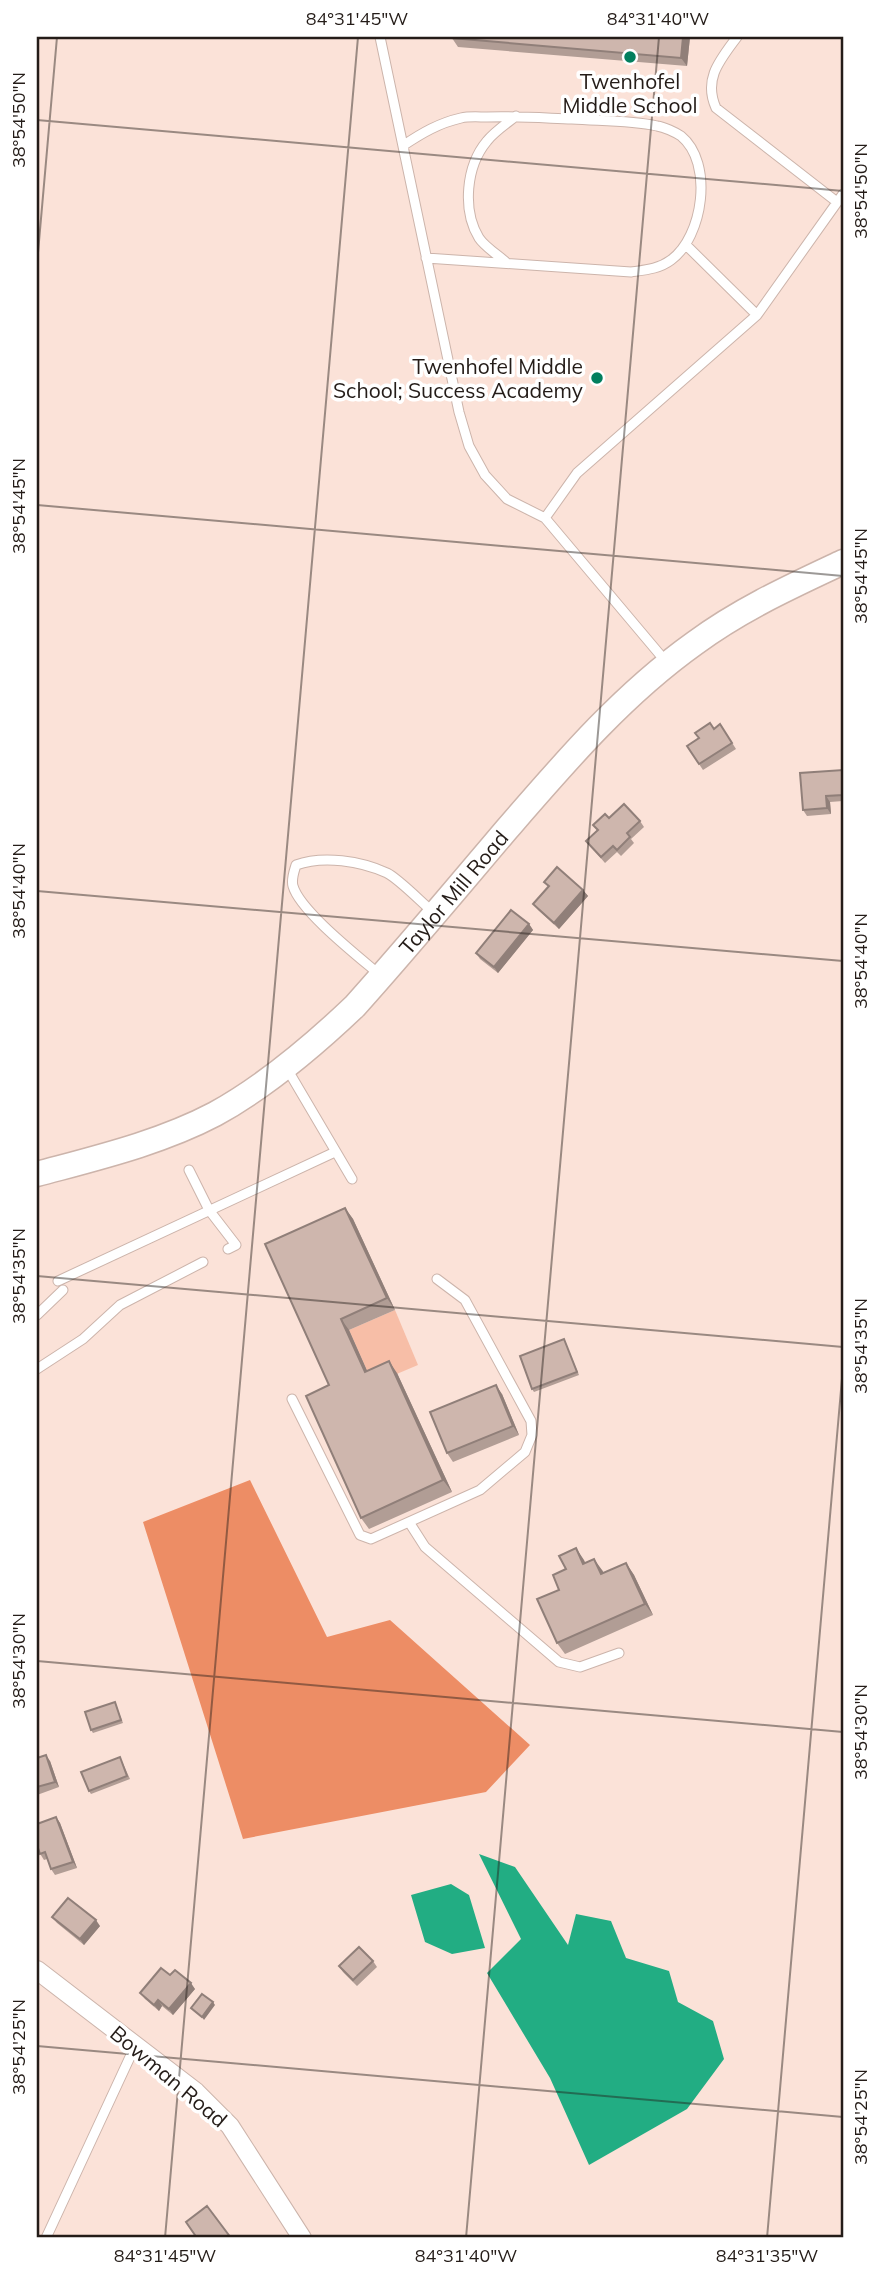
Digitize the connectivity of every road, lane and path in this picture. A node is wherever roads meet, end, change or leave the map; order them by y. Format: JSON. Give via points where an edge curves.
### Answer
{"nodes":[{"id":1,"x":380,"y":37,"type":"edge"},
{"id":2,"x":737,"y":37,"type":"edge"},
{"id":3,"x":516,"y":116,"type":"junction"},
{"id":4,"x":404,"y":145,"type":"junction"},
{"id":5,"x":840,"y":198,"type":"edge"},
{"id":6,"x":686,"y":245,"type":"junction"},
{"id":7,"x":426,"y":258,"type":"junction"},
{"id":8,"x":507,"y":263,"type":"junction"},
{"id":9,"x":757,"y":315,"type":"junction"},
{"id":10,"x":545,"y":518,"type":"junction"},
{"id":11,"x":843,"y":562,"type":"edge"},
{"id":12,"x":668,"y":664,"type":"junction"},
{"id":13,"x":435,"y":913,"type":"junction"},
{"id":14,"x":381,"y":977,"type":"junction"},
{"id":15,"x":285,"y":1066,"type":"junction"},
{"id":16,"x":335,"y":1152,"type":"junction"},
{"id":17,"x":190,"y":1170,"type":"dead end"},
{"id":18,"x":37,"y":1174,"type":"edge"},
{"id":19,"x":352,"y":1179,"type":"dead end"},
{"id":20,"x":209,"y":1210,"type":"junction"},
{"id":21,"x":228,"y":1249,"type":"dead end"},
{"id":22,"x":203,"y":1262,"type":"dead end"},
{"id":23,"x":438,"y":1279,"type":"dead end"},
{"id":24,"x":58,"y":1281,"type":"dead end"},
{"id":25,"x":63,"y":1290,"type":"dead end"},
{"id":26,"x":37,"y":1315,"type":"edge"},
{"id":27,"x":37,"y":1369,"type":"edge"},
{"id":28,"x":292,"y":1399,"type":"dead end"},
{"id":29,"x":409,"y":1522,"type":"junction"},
{"id":30,"x":619,"y":1653,"type":"dead end"},
{"id":31,"x":37,"y":1970,"type":"edge"},
{"id":32,"x":136,"y":2044,"type":"junction"},
{"id":33,"x":46,"y":2238,"type":"edge"},
{"id":34,"x":302,"y":2238,"type":"edge"}],
"edges":[{"from":1,"to":4,"type":"lane"},
{"from":2,"to":5,"type":"lane","via":[[714,68],[710,86],[716,108]]},
{"from":3,"to":4,"type":"lane","via":[[463,117],[430,128]]},
{"from":3,"to":6,"type":"lane","via":[[639,123],[681,136],[694,152],[702,184]]},
{"from":3,"to":8,"type":"lane","via":[[486,141],[474,163],[468,189],[469,218],[480,240]]},
{"from":4,"to":7,"type":"lane"},
{"from":5,"to":9,"type":"lane"},
{"from":6,"to":8,"type":"lane","via":[[651,270]]},
{"from":6,"to":9,"type":"lane"},
{"from":7,"to":8,"type":"lane"},
{"from":7,"to":10,"type":"lane","via":[[468,446],[507,499]]},
{"from":9,"to":10,"type":"lane","via":[[577,473]]},
{"from":10,"to":12,"type":"lane"},
{"from":11,"to":12,"type":"main road","name":"Taylor Mill Road","via":[[732,618]]},
{"from":12,"to":13,"type":"main road","name":"Taylor Mill Road","via":[[573,753]]},
{"from":13,"to":14,"type":"main road","name":"Taylor Mill Road"},
{"from":13,"to":14,"type":"lane","via":[[388,874],[328,860],[296,865],[292,883],[297,896]]},
{"from":14,"to":15,"type":"main road","name":"Taylor Mill Road","via":[[324,1036]]},
{"from":15,"to":16,"type":"lane"},
{"from":15,"to":18,"type":"main road","name":"Taylor Mill Road","via":[[214,1114],[158,1139]]},
{"from":16,"to":19,"type":"lane"},
{"from":16,"to":20,"type":"lane"},
{"from":17,"to":20,"type":"lane"},
{"from":20,"to":21,"type":"lane","via":[[236,1245]]},
{"from":20,"to":24,"type":"lane"},
{"from":22,"to":27,"type":"lane","via":[[121,1305],[83,1339]]},
{"from":23,"to":29,"type":"lane","via":[[465,1300],[531,1421],[532,1435],[525,1452],[480,1490]]},
{"from":25,"to":26,"type":"lane"},
{"from":28,"to":29,"type":"lane","via":[[360,1535],[371,1539]]},
{"from":29,"to":30,"type":"lane","via":[[425,1547],[559,1662],[580,1667]]},
{"from":31,"to":32,"type":"street","name":"Bowman Road"},
{"from":32,"to":33,"type":"lane"},
{"from":32,"to":34,"type":"street","name":"Bowman Road","via":[[230,2126]]}]}
